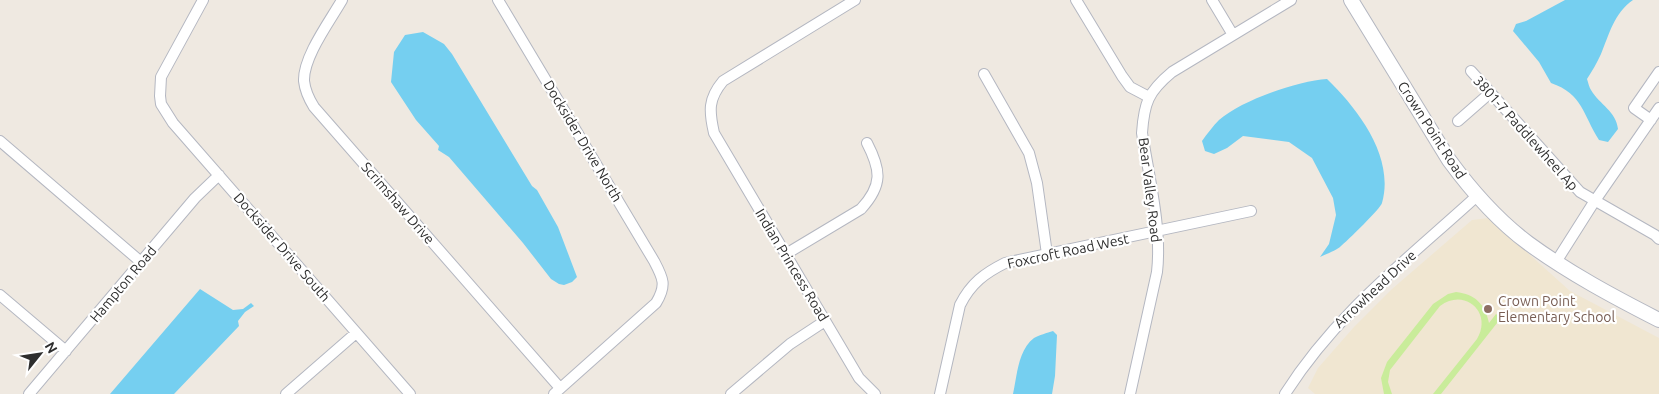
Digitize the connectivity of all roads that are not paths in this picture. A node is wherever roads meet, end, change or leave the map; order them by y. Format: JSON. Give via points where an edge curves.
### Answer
{"nodes":[{"id":1,"x":203,"y":0,"type":"edge"},
{"id":2,"x":342,"y":0,"type":"edge"},
{"id":3,"x":498,"y":0,"type":"edge"},
{"id":4,"x":855,"y":0,"type":"edge"},
{"id":5,"x":1076,"y":0,"type":"edge"},
{"id":6,"x":1212,"y":0,"type":"edge"},
{"id":7,"x":1291,"y":0,"type":"edge"},
{"id":8,"x":1351,"y":0,"type":"edge"},
{"id":9,"x":1233,"y":34,"type":"junction"},
{"id":10,"x":1471,"y":72,"type":"dead end"},
{"id":11,"x":1659,"y":72,"type":"edge"},
{"id":12,"x":984,"y":74,"type":"dead end"},
{"id":13,"x":1490,"y":93,"type":"junction"},
{"id":14,"x":1149,"y":97,"type":"junction"},
{"id":15,"x":1659,"y":108,"type":"edge"},
{"id":16,"x":1650,"y":120,"type":"junction"},
{"id":17,"x":1458,"y":122,"type":"dead end"},
{"id":18,"x":0,"y":141,"type":"edge"},
{"id":19,"x":867,"y":143,"type":"dead end"},
{"id":20,"x":219,"y":175,"type":"junction"},
{"id":21,"x":1478,"y":195,"type":"junction"},
{"id":22,"x":1594,"y":202,"type":"junction"},
{"id":23,"x":1252,"y":211,"type":"dead end"},
{"id":24,"x":1157,"y":232,"type":"junction"},
{"id":25,"x":1659,"y":239,"type":"edge"},
{"id":26,"x":786,"y":254,"type":"junction"},
{"id":27,"x":1047,"y":254,"type":"junction"},
{"id":28,"x":141,"y":262,"type":"junction"},
{"id":29,"x":1556,"y":262,"type":"junction"},
{"id":30,"x":0,"y":295,"type":"edge"},
{"id":31,"x":1659,"y":320,"type":"edge"},
{"id":32,"x":825,"y":321,"type":"junction"},
{"id":33,"x":356,"y":332,"type":"junction"},
{"id":34,"x":66,"y":351,"type":"junction"},
{"id":35,"x":557,"y":391,"type":"edge"},
{"id":36,"x":29,"y":394,"type":"edge"},
{"id":37,"x":286,"y":394,"type":"edge"},
{"id":38,"x":410,"y":394,"type":"edge"},
{"id":39,"x":731,"y":394,"type":"edge"},
{"id":40,"x":875,"y":394,"type":"edge"},
{"id":41,"x":940,"y":394,"type":"edge"},
{"id":42,"x":1130,"y":394,"type":"edge"},
{"id":43,"x":1285,"y":394,"type":"edge"}],
"edges":[{"from":1,"to":20,"type":"street","name":"Docksider Drive South","via":[[161,77],[160,96],[161,104],[173,122]]},
{"from":2,"to":35,"type":"street","name":"Scrimshaw Drive","via":[[304,70],[304,83],[314,107]]},
{"from":3,"to":35,"type":"street","name":"Docksider Drive North","via":[[654,261],[663,284],[662,294],[656,303]]},
{"from":4,"to":26,"type":"street","name":"Indian Princess Road","via":[[723,81],[715,90],[710,104],[714,133]]},
{"from":5,"to":14,"type":"street","via":[[1130,87]]},
{"from":6,"to":9,"type":"street"},
{"from":7,"to":9,"type":"street","name":"Bear Valley Road"},
{"from":8,"to":21,"type":"street","name":"Crown Point Road","via":[[1448,160]]},
{"from":9,"to":14,"type":"street","name":"Bear Valley Road","via":[[1172,72],[1159,82]]},
{"from":10,"to":13,"type":"street","name":"3801-7 Paddlewheel Ap"},
{"from":11,"to":16,"type":"street","via":[[1634,108]]},
{"from":12,"to":27,"type":"street","via":[[1029,153],[1037,183]]},
{"from":13,"to":17,"type":"street"},
{"from":13,"to":22,"type":"street","name":"3801-7 Paddlewheel Ap","via":[[1580,192]]},
{"from":14,"to":24,"type":"street","name":"Bear Valley Road","via":[[1142,133]]},
{"from":15,"to":16,"type":"street"},
{"from":16,"to":22,"type":"street"},
{"from":18,"to":28,"type":"street"},
{"from":19,"to":26,"type":"street","via":[[879,172],[870,199],[861,210]]},
{"from":20,"to":28,"type":"street","name":"Hampton Road","via":[[195,198]]},
{"from":20,"to":33,"type":"street","name":"Docksider Drive South"},
{"from":21,"to":29,"type":"street","name":"Crown Point Road","via":[[1522,238]]},
{"from":21,"to":43,"type":"street","name":"Arrowhead Drive","via":[[1361,300],[1330,332]]},
{"from":22,"to":25,"type":"street","name":"3801-7 Paddlewheel Ap"},
{"from":22,"to":29,"type":"street"},
{"from":23,"to":24,"type":"street","name":"Foxcroft Road West"},
{"from":24,"to":27,"type":"street","name":"Foxcroft Road West"},
{"from":24,"to":42,"type":"street","name":"Bear Valley Road","via":[[1157,272]]},
{"from":26,"to":32,"type":"street","name":"Indian Princess Road"},
{"from":27,"to":41,"type":"street","name":"Foxcroft Road West","via":[[1005,263],[975,282],[966,293],[960,305]]},
{"from":28,"to":34,"type":"street","name":"Hampton Road"},
{"from":29,"to":31,"type":"street","name":"Crown Point Road"},
{"from":30,"to":34,"type":"street"},
{"from":32,"to":39,"type":"street","via":[[790,344]]},
{"from":32,"to":40,"type":"street","name":"Indian Princess Road","via":[[859,378]]},
{"from":33,"to":37,"type":"street"},
{"from":33,"to":38,"type":"street","name":"Docksider Drive South"},
{"from":34,"to":36,"type":"street","name":"Hampton Road"}]}
